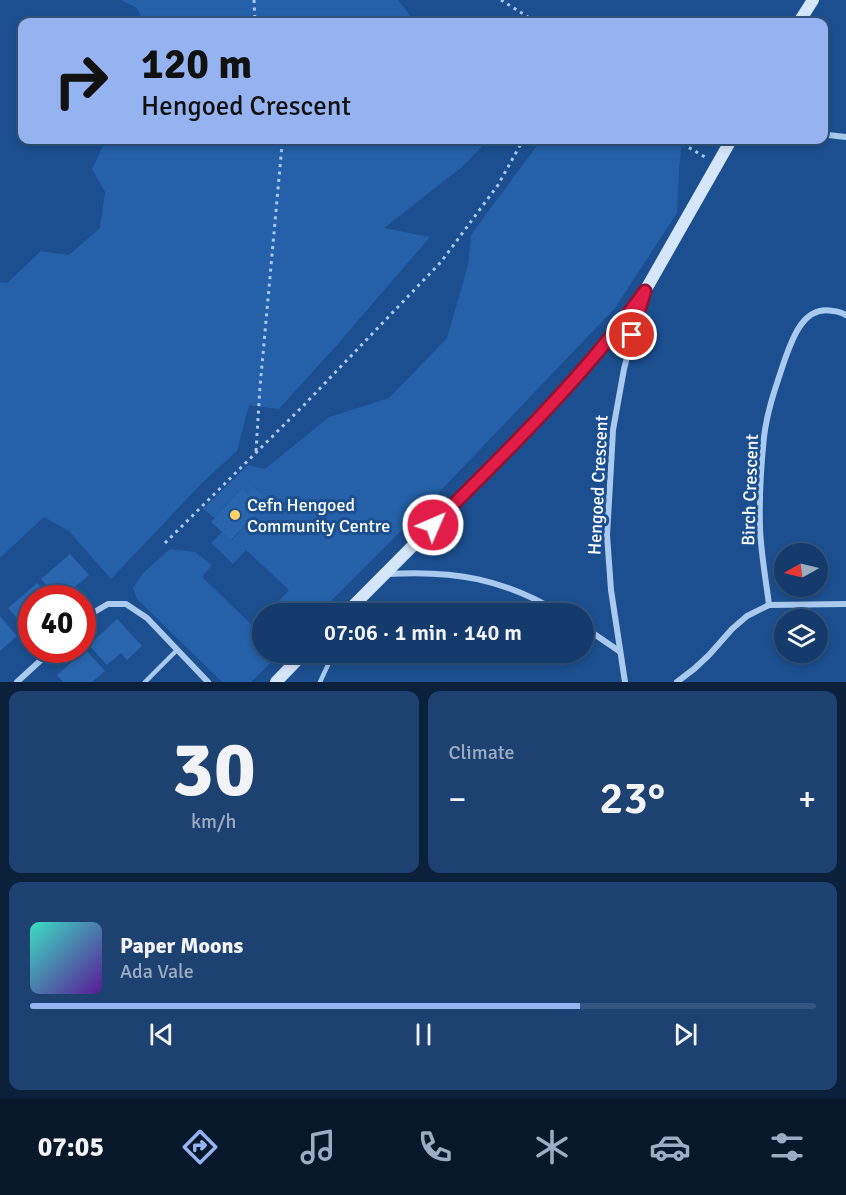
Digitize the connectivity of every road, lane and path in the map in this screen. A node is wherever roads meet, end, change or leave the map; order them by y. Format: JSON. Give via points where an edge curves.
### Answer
{"nodes":[{"id":1,"x":254,"y":0,"type":"edge"},
{"id":2,"x":501,"y":0,"type":"edge"},
{"id":3,"x":813,"y":0,"type":"edge"},
{"id":4,"x":255,"y":18,"type":"edge"},
{"id":5,"x":529,"y":18,"type":"edge"},
{"id":6,"x":802,"y":18,"type":"edge"},
{"id":7,"x":828,"y":135,"type":"edge"},
{"id":8,"x":846,"y":137,"type":"edge"},
{"id":9,"x":282,"y":144,"type":"edge"},
{"id":10,"x":521,"y":144,"type":"edge"},
{"id":11,"x":683,"y":144,"type":"edge"},
{"id":12,"x":729,"y":144,"type":"edge"},
{"id":13,"x":717,"y":164,"type":"junction"},
{"id":14,"x":645,"y":291,"type":"junction"},
{"id":15,"x":846,"y":315,"type":"edge"},
{"id":16,"x":256,"y":453,"type":"junction"},
{"id":17,"x":165,"y":543,"type":"dead end"},
{"id":18,"x":384,"y":574,"type":"junction"},
{"id":19,"x":356,"y":603,"type":"edge"},
{"id":20,"x":543,"y":603,"type":"edge"},
{"id":21,"x":846,"y":604,"type":"edge"},
{"id":22,"x":769,"y":606,"type":"junction"},
{"id":23,"x":96,"y":611,"type":"edge"},
{"id":24,"x":594,"y":634,"type":"edge"},
{"id":25,"x":177,"y":650,"type":"junction"},
{"id":26,"x":619,"y":651,"type":"junction"},
{"id":27,"x":38,"y":663,"type":"edge"},
{"id":28,"x":294,"y":663,"type":"edge"},
{"id":29,"x":329,"y":663,"type":"edge"},
{"id":30,"x":17,"y":682,"type":"edge"},
{"id":31,"x":145,"y":682,"type":"edge"},
{"id":32,"x":208,"y":682,"type":"edge"},
{"id":33,"x":276,"y":682,"type":"edge"},
{"id":34,"x":320,"y":682,"type":"edge"},
{"id":35,"x":624,"y":682,"type":"edge"},
{"id":36,"x":677,"y":682,"type":"edge"}],
"edges":[{"from":1,"to":4,"type":"path"},
{"from":2,"to":5,"type":"path"},
{"from":3,"to":6,"type":"street"},
{"from":7,"to":8,"type":"street"},
{"from":9,"to":16,"type":"path"},
{"from":10,"to":16,"type":"path","via":[[498,185],[441,262]]},
{"from":11,"to":13,"type":"path"},
{"from":12,"to":13,"type":"street"},
{"from":13,"to":14,"type":"street"},
{"from":14,"to":18,"type":"street","via":[[566,389]]},
{"from":14,"to":26,"type":"street","name":"Hengoed Crescent","via":[[613,430],[607,536]]},
{"from":15,"to":22,"type":"street","name":"Birch Crescent","via":[[820,311],[800,325],[775,389],[764,435],[761,482],[760,528]]},
{"from":16,"to":17,"type":"path"},
{"from":18,"to":19,"type":"street"},
{"from":18,"to":20,"type":"street","via":[[448,574],[500,584]]},
{"from":21,"to":22,"type":"street"},
{"from":22,"to":36,"type":"street","via":[[747,616]]},
{"from":23,"to":25,"type":"street","via":[[108,604],[126,604],[147,618]]},
{"from":24,"to":26,"type":"street"},
{"from":25,"to":31,"type":"lane"},
{"from":25,"to":32,"type":"street"},
{"from":26,"to":35,"type":"street","name":"Hengoed Crescent"},
{"from":27,"to":30,"type":"street"},
{"from":28,"to":33,"type":"street"},
{"from":29,"to":34,"type":"lane"}]}
